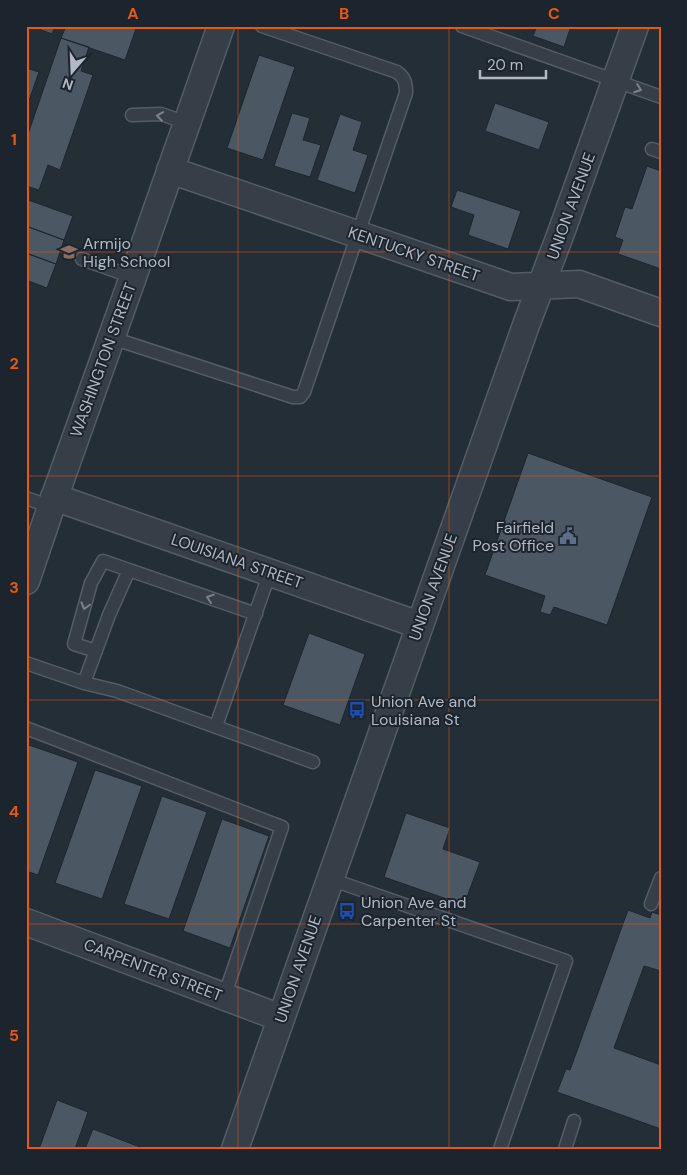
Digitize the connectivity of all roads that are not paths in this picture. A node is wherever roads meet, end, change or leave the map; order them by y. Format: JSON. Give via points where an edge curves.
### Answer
{"nodes":[{"id":1,"x":221,"y":26,"type":"edge"},
{"id":2,"x":262,"y":26,"type":"edge"},
{"id":3,"x":462,"y":26,"type":"edge"},
{"id":4,"x":635,"y":26,"type":"edge"},
{"id":5,"x":616,"y":80,"type":"junction"},
{"id":6,"x":661,"y":97,"type":"edge"},
{"id":7,"x":132,"y":115,"type":"dead end"},
{"id":8,"x":187,"y":123,"type":"junction"},
{"id":9,"x":170,"y":170,"type":"junction"},
{"id":10,"x":358,"y":235,"type":"junction"},
{"id":11,"x":82,"y":259,"type":"dead end"},
{"id":12,"x":133,"y":277,"type":"junction"},
{"id":13,"x":541,"y":286,"type":"junction"},
{"id":14,"x":661,"y":313,"type":"edge"},
{"id":15,"x":112,"y":338,"type":"junction"},
{"id":16,"x":26,"y":498,"type":"edge"},
{"id":17,"x":52,"y":502,"type":"junction"},
{"id":18,"x":129,"y":570,"type":"junction"},
{"id":19,"x":270,"y":572,"type":"junction"},
{"id":20,"x":26,"y":581,"type":"edge"},
{"id":21,"x":256,"y":614,"type":"junction"},
{"id":22,"x":419,"y":625,"type":"junction"},
{"id":23,"x":96,"y":651,"type":"junction"},
{"id":24,"x":26,"y":663,"type":"edge"},
{"id":25,"x":84,"y":683,"type":"junction"},
{"id":26,"x":216,"y":726,"type":"junction"},
{"id":27,"x":26,"y":728,"type":"edge"},
{"id":28,"x":313,"y":762,"type":"dead end"},
{"id":29,"x":330,"y":878,"type":"junction"},
{"id":30,"x":661,"y":878,"type":"edge"},
{"id":31,"x":651,"y":904,"type":"dead end"},
{"id":32,"x":26,"y":922,"type":"edge"},
{"id":33,"x":224,"y":997,"type":"junction"},
{"id":34,"x":281,"y":1018,"type":"junction"},
{"id":35,"x":574,"y":1121,"type":"dead end"},
{"id":36,"x":235,"y":1149,"type":"edge"},
{"id":37,"x":500,"y":1149,"type":"edge"},
{"id":38,"x":565,"y":1149,"type":"edge"}],
"edges":[{"from":1,"to":8,"type":"street","name":"WASHINGTON STREET"},
{"from":2,"to":10,"type":"lane","via":[[403,76],[406,93]]},
{"from":3,"to":5,"type":"lane"},
{"from":4,"to":5,"type":"street","name":"UNION AVENUE"},
{"from":5,"to":6,"type":"lane","one_way":true},
{"from":5,"to":13,"type":"street","name":"UNION AVENUE"},
{"from":8,"to":7,"type":"lane","one_way":true,"via":[[161,114]]},
{"from":8,"to":9,"type":"street","name":"WASHINGTON STREET"},
{"from":9,"to":10,"type":"street","name":"KENTUCKY STREET"},
{"from":9,"to":12,"type":"street","name":"WASHINGTON STREET"},
{"from":10,"to":13,"type":"street","name":"KENTUCKY STREET","via":[[511,287]]},
{"from":10,"to":15,"type":"lane","via":[[300,397]]},
{"from":11,"to":12,"type":"lane"},
{"from":12,"to":15,"type":"street","name":"WASHINGTON STREET"},
{"from":13,"to":14,"type":"street","name":"KENTUCKY STREET","via":[[579,284]]},
{"from":13,"to":22,"type":"street","name":"UNION AVENUE"},
{"from":15,"to":17,"type":"street","name":"WASHINGTON STREET"},
{"from":16,"to":17,"type":"lane"},
{"from":17,"to":19,"type":"street","name":"LOUISIANA STREET"},
{"from":17,"to":20,"type":"street","name":"WASHINGTON STREET"},
{"from":21,"to":18,"type":"lane","one_way":true},
{"from":18,"to":23,"type":"lane"},
{"from":18,"to":23,"type":"lane","one_way":true,"via":[[103,561],[92,582],[74,644]]},
{"from":19,"to":21,"type":"lane"},
{"from":19,"to":22,"type":"street","name":"LOUISIANA STREET"},
{"from":21,"to":26,"type":"lane"},
{"from":22,"to":29,"type":"street","name":"UNION AVENUE"},
{"from":23,"to":25,"type":"lane"},
{"from":24,"to":25,"type":"lane"},
{"from":25,"to":26,"type":"lane","via":[[117,691]]},
{"from":26,"to":28,"type":"lane"},
{"from":27,"to":33,"type":"lane","via":[[282,826]]},
{"from":29,"to":34,"type":"street","name":"UNION AVENUE"},
{"from":29,"to":37,"type":"lane","via":[[566,960]]},
{"from":30,"to":31,"type":"lane"},
{"from":32,"to":33,"type":"street","name":"CARPENTER STREET"},
{"from":33,"to":34,"type":"street","name":"CARPENTER STREET"},
{"from":34,"to":36,"type":"street","name":"UNION AVENUE"},
{"from":35,"to":38,"type":"lane"}]}
